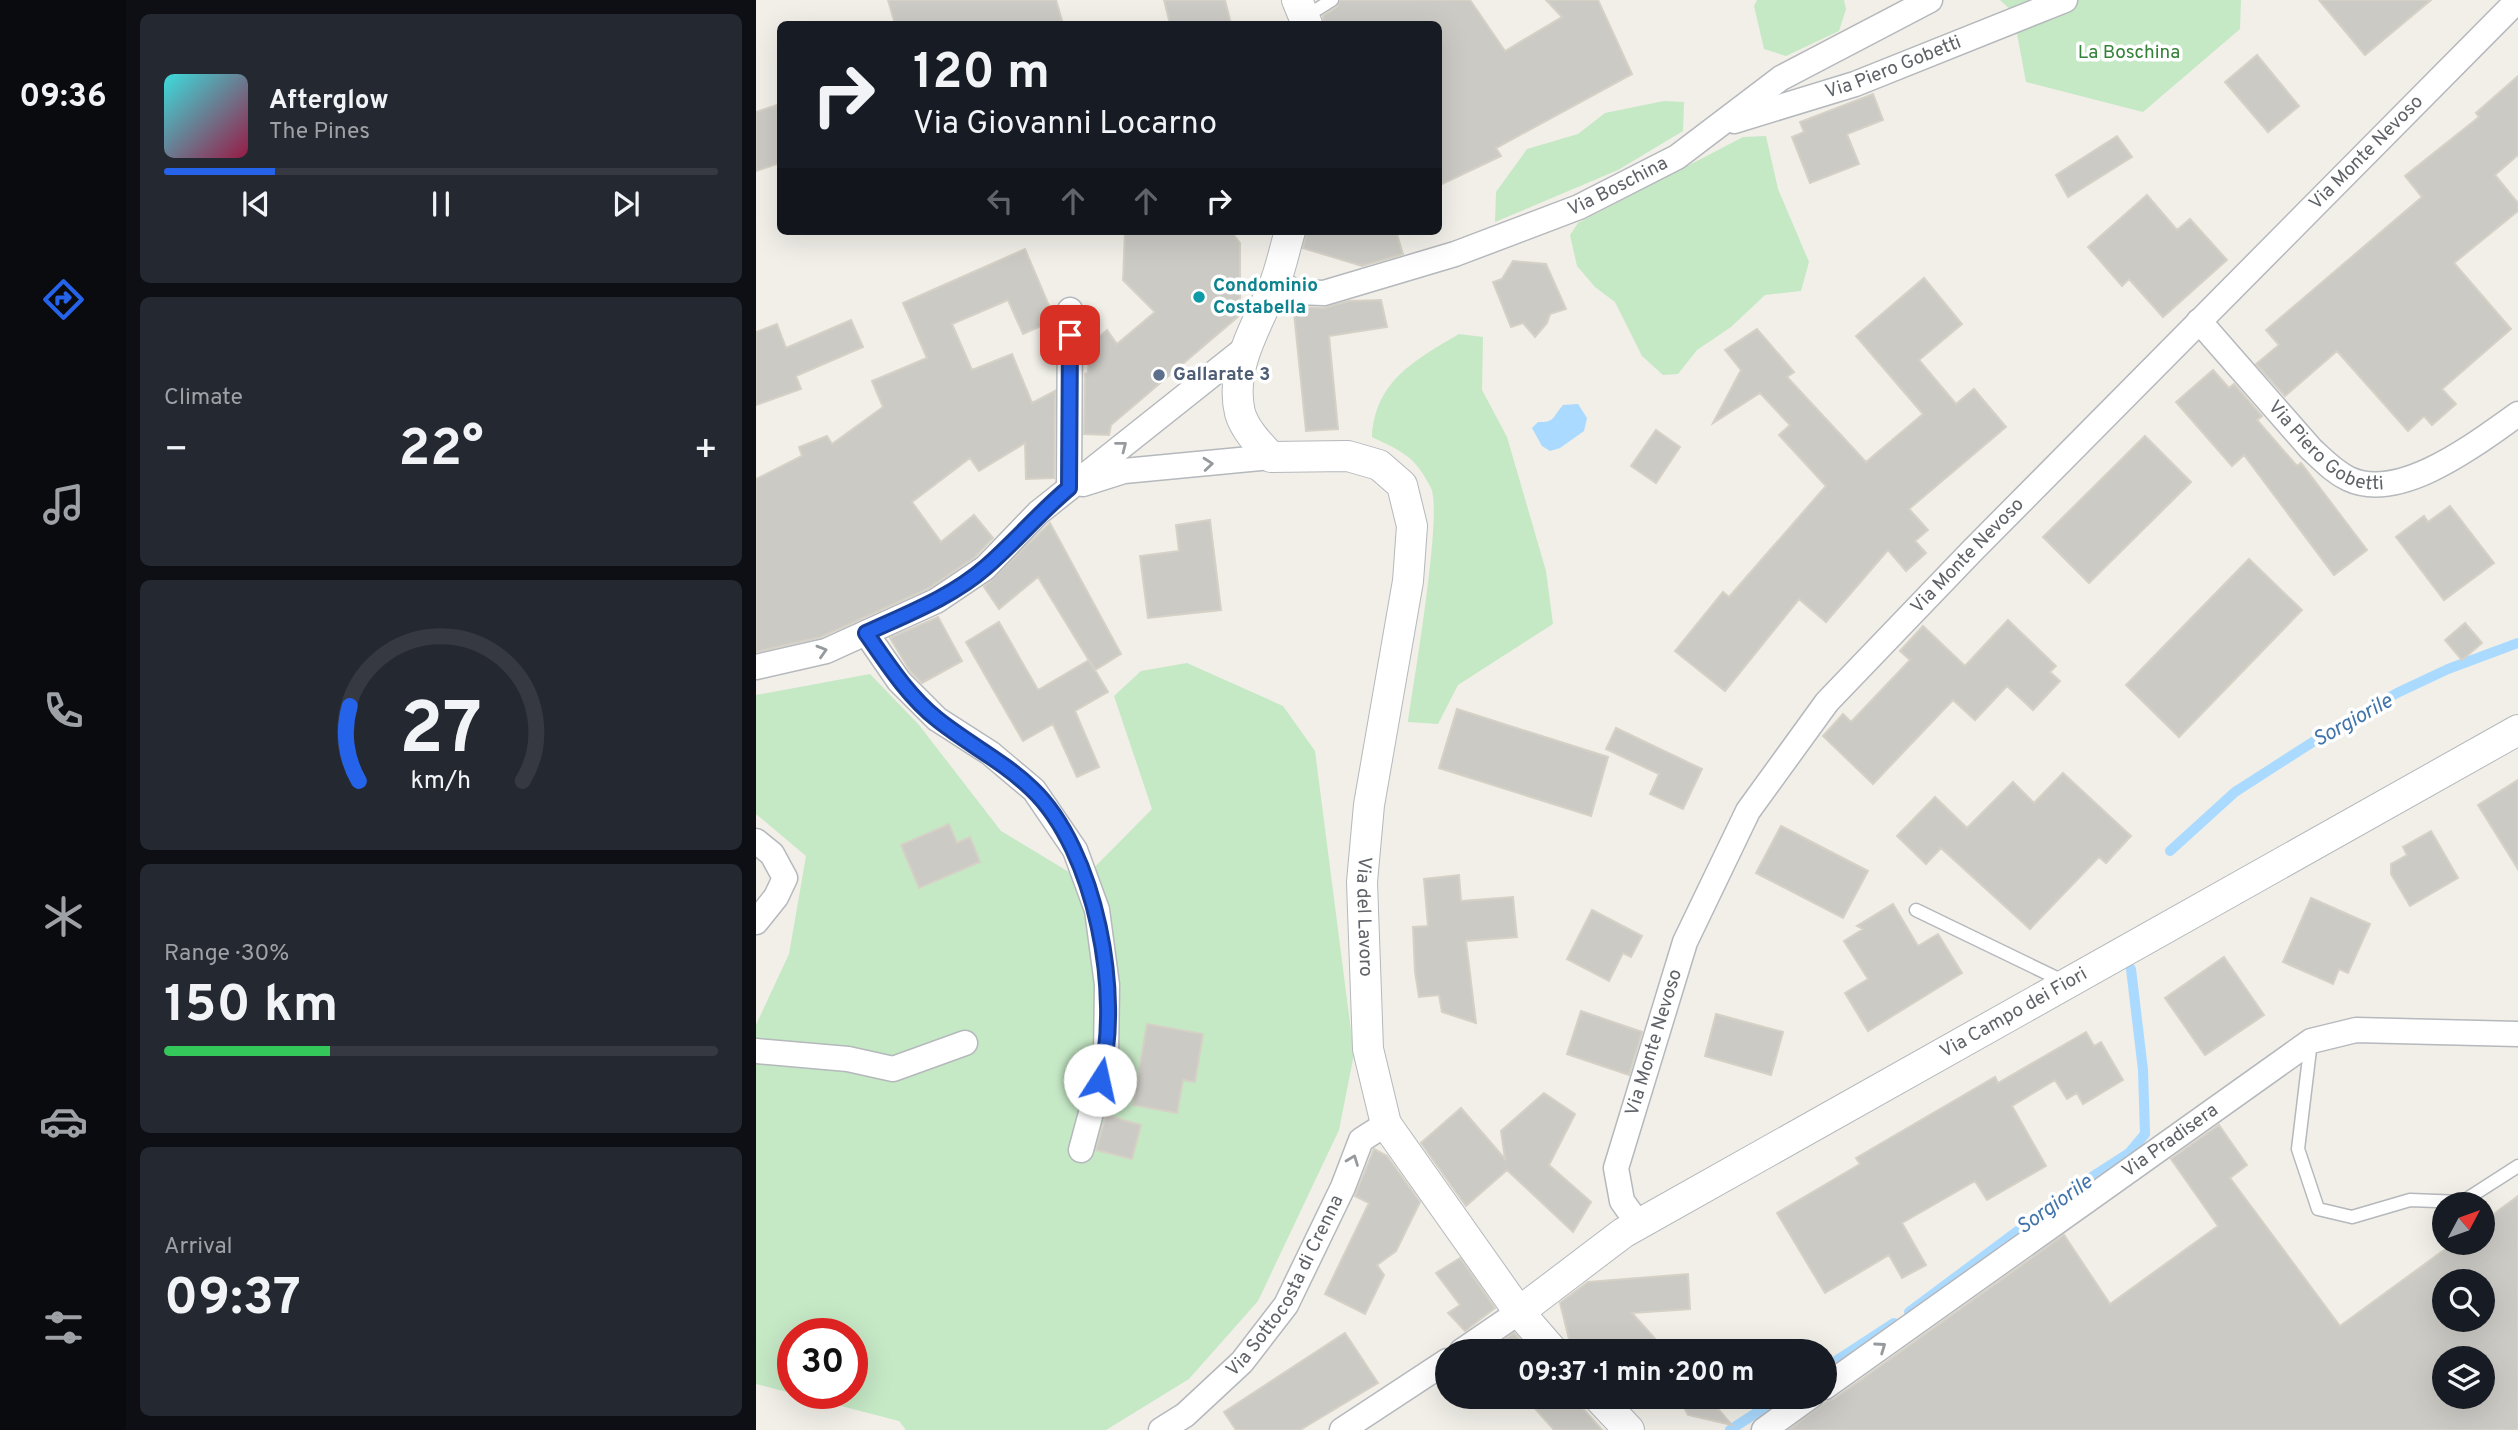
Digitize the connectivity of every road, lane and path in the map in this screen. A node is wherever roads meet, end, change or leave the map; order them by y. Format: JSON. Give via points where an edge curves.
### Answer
{"nodes":[{"id":1,"x":1332,"y":0,"type":"edge"},
{"id":2,"x":1930,"y":0,"type":"edge"},
{"id":3,"x":2065,"y":0,"type":"edge"},
{"id":4,"x":2518,"y":1,"type":"edge"},
{"id":5,"x":1303,"y":14,"type":"edge"},
{"id":6,"x":1718,"y":126,"type":"junction"},
{"id":7,"x":1289,"y":235,"type":"edge"},
{"id":8,"x":1276,"y":281,"type":"junction"},
{"id":9,"x":1070,"y":310,"type":"dead end"},
{"id":10,"x":2199,"y":321,"type":"junction"},
{"id":11,"x":1248,"y":346,"type":"junction"},
{"id":12,"x":2518,"y":414,"type":"edge"},
{"id":13,"x":1271,"y":457,"type":"junction"},
{"id":14,"x":1069,"y":488,"type":"junction"},
{"id":15,"x":866,"y":633,"type":"junction"},
{"id":16,"x":756,"y":667,"type":"edge"},
{"id":17,"x":2518,"y":730,"type":"edge"},
{"id":18,"x":756,"y":841,"type":"edge"},
{"id":19,"x":1916,"y":909,"type":"dead end"},
{"id":20,"x":756,"y":922,"type":"edge"},
{"id":21,"x":2068,"y":984,"type":"junction"},
{"id":22,"x":2518,"y":1034,"type":"edge"},
{"id":23,"x":2311,"y":1041,"type":"junction"},
{"id":24,"x":965,"y":1043,"type":"dead end"},
{"id":25,"x":756,"y":1051,"type":"edge"},
{"id":26,"x":1386,"y":1124,"type":"junction"},
{"id":27,"x":1081,"y":1150,"type":"dead end"},
{"id":28,"x":2518,"y":1167,"type":"edge"},
{"id":29,"x":1639,"y":1225,"type":"junction"},
{"id":30,"x":1519,"y":1312,"type":"junction"},
{"id":31,"x":1480,"y":1339,"type":"edge"},
{"id":32,"x":1543,"y":1339,"type":"edge"},
{"id":33,"x":1435,"y":1369,"type":"edge"},
{"id":34,"x":1837,"y":1378,"type":"edge"},
{"id":35,"x":1609,"y":1409,"type":"edge"},
{"id":36,"x":1793,"y":1409,"type":"edge"},
{"id":37,"x":1161,"y":1430,"type":"edge"},
{"id":38,"x":1342,"y":1430,"type":"edge"},
{"id":39,"x":1629,"y":1430,"type":"edge"},
{"id":40,"x":1764,"y":1430,"type":"edge"}],
"edges":[{"from":1,"to":5,"type":"lane"},
{"from":2,"to":6,"type":"street","name":"Via Boschina","via":[[1781,78]]},
{"from":3,"to":6,"type":"street","name":"Via Piero Gobetti","via":[[1855,85]]},
{"from":4,"to":10,"type":"street","name":"Via Monte Nevoso"},
{"from":6,"to":8,"type":"street","name":"Via Boschina","via":[[1677,157],[1579,207],[1455,254],[1324,293],[1295,292]]},
{"from":7,"to":8,"type":"street"},
{"from":8,"to":11,"type":"street"},
{"from":9,"to":14,"type":"street"},
{"from":10,"to":12,"type":"street","name":"Via Piero Gobetti","via":[[2311,449],[2351,480],[2380,483],[2430,472]]},
{"from":10,"to":29,"type":"street","name":"Via Monte Nevoso","via":[[1827,702],[1748,811],[1685,942],[1616,1168],[1622,1200]]},
{"from":11,"to":13,"type":"street","via":[[1236,383],[1240,415]]},
{"from":14,"to":11,"type":"street","one_way":true},
{"from":14,"to":13,"type":"street","one_way":true,"via":[[1124,471]]},
{"from":13,"to":26,"type":"street","name":"Via del Lavoro","via":[[1348,456],[1379,465],[1402,485],[1412,526],[1408,581],[1369,805],[1362,882],[1368,1049]]},
{"from":14,"to":15,"type":"street","via":[[985,568],[936,601]]},
{"from":16,"to":15,"type":"street","one_way":true,"via":[[826,651]]},
{"from":15,"to":27,"type":"street","via":[[899,681],[937,719],[990,753],[1034,790],[1075,850],[1097,910],[1107,985],[1107,1057]]},
{"from":17,"to":21,"type":"street","name":"Via Campo dei Fiori"},
{"from":18,"to":20,"type":"street","via":[[772,854],[785,877]]},
{"from":19,"to":21,"type":"lane"},
{"from":21,"to":29,"type":"street","name":"Via Campo dei Fiori"},
{"from":22,"to":23,"type":"street","name":"Via Pradisera","via":[[2356,1030]]},
{"from":23,"to":28,"type":"lane","via":[[2298,1149],[2318,1209],[2352,1217],[2410,1199],[2462,1202]]},
{"from":34,"to":23,"type":"street","name":"Via Pradisera","one_way":true},
{"from":24,"to":25,"type":"street","via":[[893,1069],[848,1059]]},
{"from":26,"to":30,"type":"street","name":"Via del Lavoro"},
{"from":37,"to":26,"type":"street","name":"Via Sottocosta di Crenna","one_way":true,"via":[[1185,1415],[1241,1363],[1286,1305],[1361,1140]]},
{"from":29,"to":30,"type":"street","name":"Via Campo dei Fiori"},
{"from":30,"to":31,"type":"street"},
{"from":30,"to":32,"type":"street","name":"Via del Lavoro"},
{"from":33,"to":38,"type":"street"},
{"from":35,"to":39,"type":"street"},
{"from":36,"to":40,"type":"street"}]}
